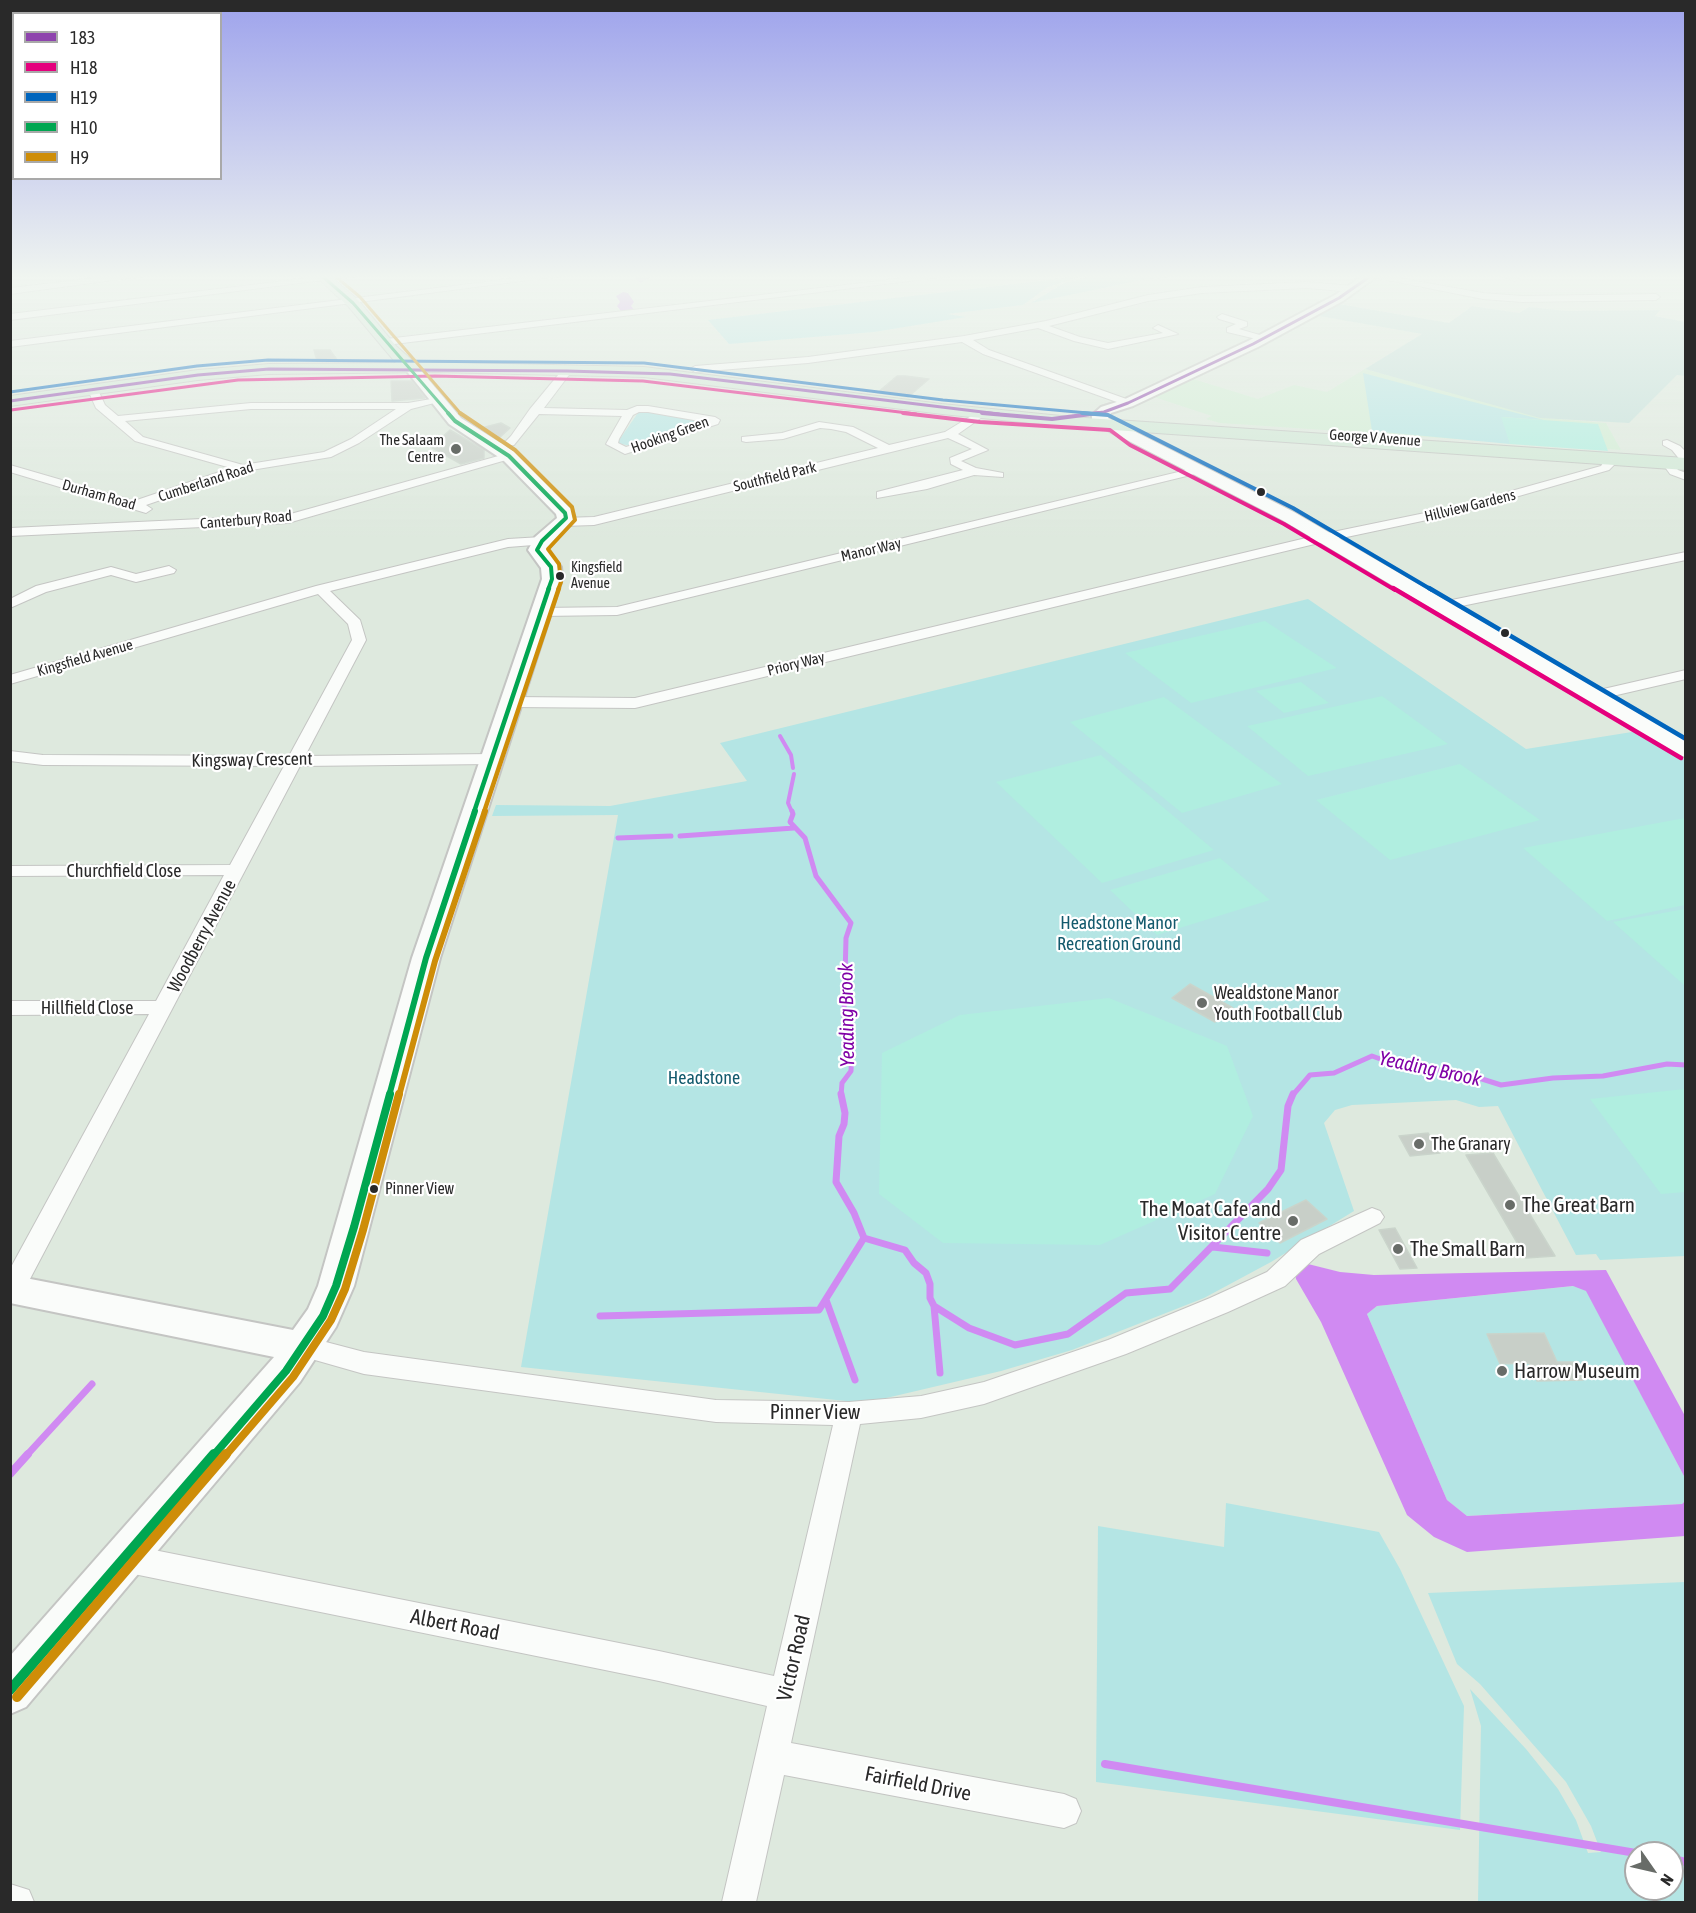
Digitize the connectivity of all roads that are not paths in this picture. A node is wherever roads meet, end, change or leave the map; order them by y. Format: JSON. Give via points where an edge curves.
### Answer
{"nodes":[{"id":1,"x":415,"y":364,"type":"edge"},
{"id":2,"x":757,"y":364,"type":"edge"},
{"id":3,"x":1020,"y":364,"type":"edge"},
{"id":4,"x":1210,"y":364,"type":"edge"},
{"id":5,"x":419,"y":369,"type":"junction"},
{"id":6,"x":695,"y":369,"type":"dead end"},
{"id":7,"x":567,"y":371,"type":"junction"},
{"id":8,"x":93,"y":390,"type":"junction"},
{"id":9,"x":10,"y":401,"type":"edge"},
{"id":10,"x":437,"y":401,"type":"junction"},
{"id":11,"x":1128,"y":403,"type":"junction"},
{"id":12,"x":408,"y":406,"type":"junction"},
{"id":13,"x":534,"y":411,"type":"junction"},
{"id":14,"x":629,"y":413,"type":"junction"},
{"id":15,"x":981,"y":413,"type":"junction"},
{"id":16,"x":115,"y":419,"type":"junction"},
{"id":17,"x":1119,"y":423,"type":"junction"},
{"id":18,"x":949,"y":434,"type":"junction"},
{"id":19,"x":1268,"y":435,"type":"junction"},
{"id":20,"x":746,"y":439,"type":"dead end"},
{"id":21,"x":1384,"y":441,"type":"junction"},
{"id":22,"x":1667,"y":443,"type":"dead end"},
{"id":23,"x":1455,"y":448,"type":"junction"},
{"id":24,"x":888,"y":449,"type":"junction"},
{"id":25,"x":503,"y":452,"type":"junction"},
{"id":26,"x":1607,"y":459,"type":"junction"},
{"id":27,"x":1682,"y":464,"type":"edge"},
{"id":28,"x":10,"y":468,"type":"edge"},
{"id":29,"x":243,"y":468,"type":"junction"},
{"id":30,"x":1199,"y":470,"type":"junction"},
{"id":31,"x":973,"y":471,"type":"junction"},
{"id":32,"x":36,"y":476,"type":"junction"},
{"id":33,"x":999,"y":476,"type":"dead end"},
{"id":34,"x":914,"y":478,"type":"dead end"},
{"id":35,"x":10,"y":481,"type":"edge"},
{"id":36,"x":927,"y":485,"type":"junction"},
{"id":37,"x":881,"y":495,"type":"dead end"},
{"id":38,"x":135,"y":505,"type":"junction"},
{"id":39,"x":563,"y":522,"type":"junction"},
{"id":40,"x":184,"y":525,"type":"junction"},
{"id":41,"x":10,"y":532,"type":"edge"},
{"id":42,"x":1323,"y":538,"type":"junction"},
{"id":43,"x":542,"y":540,"type":"junction"},
{"id":44,"x":1686,"y":556,"type":"edge"},
{"id":45,"x":170,"y":570,"type":"dead end"},
{"id":46,"x":321,"y":589,"type":"junction"},
{"id":47,"x":10,"y":604,"type":"edge"},
{"id":48,"x":1442,"y":606,"type":"junction"},
{"id":49,"x":541,"y":612,"type":"junction"},
{"id":50,"x":1686,"y":674,"type":"edge"},
{"id":51,"x":10,"y":680,"type":"edge"},
{"id":52,"x":1591,"y":696,"type":"junction"},
{"id":53,"x":511,"y":702,"type":"junction"},
{"id":54,"x":1686,"y":750,"type":"edge"},
{"id":55,"x":10,"y":756,"type":"edge"},
{"id":56,"x":296,"y":759,"type":"junction"},
{"id":57,"x":493,"y":759,"type":"junction"},
{"id":58,"x":237,"y":870,"type":"junction"},
{"id":59,"x":10,"y":871,"type":"edge"},
{"id":60,"x":164,"y":1007,"type":"junction"},
{"id":61,"x":10,"y":1008,"type":"edge"},
{"id":62,"x":1372,"y":1217,"type":"dead end"},
{"id":63,"x":11,"y":1289,"type":"edge"},
{"id":64,"x":303,"y":1347,"type":"junction"},
{"id":65,"x":849,"y":1414,"type":"junction"},
{"id":66,"x":124,"y":1558,"type":"junction"},
{"id":67,"x":10,"y":1691,"type":"edge"},
{"id":68,"x":785,"y":1694,"type":"junction"},
{"id":69,"x":772,"y":1756,"type":"junction"},
{"id":70,"x":1064,"y":1811,"type":"dead end"},
{"id":71,"x":10,"y":1901,"type":"edge"},
{"id":72,"x":17,"y":1902,"type":"edge"},
{"id":73,"x":739,"y":1902,"type":"edge"}],
"edges":[{"from":1,"to":5,"type":"main road"},
{"from":2,"to":6,"type":"street"},
{"from":3,"to":11,"type":"street"},
{"from":4,"to":11,"type":"street"},
{"from":5,"to":7,"type":"main road"},
{"from":5,"to":8,"type":"main road","via":[[259,369]]},
{"from":5,"to":10,"type":"street"},
{"from":7,"to":13,"type":"street","name":"Canterbury Road"},
{"from":7,"to":15,"type":"main road","via":[[670,374]]},
{"from":8,"to":9,"type":"main road"},
{"from":8,"to":16,"type":"street","via":[[100,406]]},
{"from":10,"to":12,"type":"street"},
{"from":10,"to":25,"type":"street","via":[[459,425]]},
{"from":11,"to":17,"type":"street"},
{"from":12,"to":16,"type":"street","via":[[251,406]]},
{"from":12,"to":29,"type":"street","name":"Cumberland Road","via":[[327,455]]},
{"from":13,"to":14,"type":"street","name":"Hooking Green"},
{"from":13,"to":25,"type":"street","name":"Canterbury Road"},
{"from":14,"to":14,"type":"street","name":"Hooking Green","via":[[648,408],[715,420],[625,451],[612,444]]},
{"from":15,"to":17,"type":"main road"},
{"from":15,"to":18,"type":"street","name":"Southfield Park"},
{"from":16,"to":29,"type":"street","via":[[139,439]]},
{"from":17,"to":19,"type":"main road","name":"George V Avenue"},
{"from":17,"to":21,"type":"main road","name":"George V Avenue"},
{"from":17,"to":30,"type":"street"},
{"from":18,"to":24,"type":"street","name":"Southfield Park"},
{"from":18,"to":31,"type":"street","via":[[982,450],[956,458],[955,462]]},
{"from":19,"to":21,"type":"main road","name":"George V Avenue"},
{"from":19,"to":23,"type":"street","name":"George V Avenue","via":[[1286,441],[1440,453]]},
{"from":20,"to":24,"type":"street","via":[[783,436],[819,425],[849,429]]},
{"from":21,"to":23,"type":"main road","name":"George V Avenue"},
{"from":21,"to":27,"type":"main road","name":"George V Avenue"},
{"from":22,"to":27,"type":"street","via":[[1676,448]]},
{"from":23,"to":26,"type":"main road","name":"George V Avenue"},
{"from":24,"to":39,"type":"street","name":"Southfield Park","via":[[594,521]]},
{"from":25,"to":39,"type":"street","via":[[565,513]]},
{"from":25,"to":40,"type":"street","name":"Canterbury Road","via":[[288,519]]},
{"from":26,"to":27,"type":"main road","name":"George V Avenue"},
{"from":26,"to":42,"type":"street","name":"Hillview Gardens","via":[[1609,464],[1605,468],[1529,491]]},
{"from":28,"to":32,"type":"street","name":"Durham Road"},
{"from":29,"to":38,"type":"street","name":"Cumberland Road"},
{"from":30,"to":42,"type":"street"},
{"from":30,"to":49,"type":"street","name":"Manor Way","via":[[617,611]]},
{"from":31,"to":33,"type":"street"},
{"from":31,"to":36,"type":"street"},
{"from":32,"to":35,"type":"street"},
{"from":32,"to":38,"type":"street","name":"Durham Road"},
{"from":34,"to":36,"type":"street"},
{"from":36,"to":37,"type":"street"},
{"from":38,"to":40,"type":"street","name":"Durham Road","via":[[183,521]]},
{"from":39,"to":43,"type":"street"},
{"from":40,"to":41,"type":"street","name":"Canterbury Road"},
{"from":42,"to":48,"type":"street"},
{"from":42,"to":53,"type":"street","name":"Priory Way","via":[[635,703]]},
{"from":43,"to":46,"type":"street","name":"Kingsfield Avenue","via":[[508,543]]},
{"from":43,"to":49,"type":"street","via":[[538,554],[553,573]]},
{"from":44,"to":48,"type":"street"},
{"from":45,"to":47,"type":"street","via":[[136,578],[111,572],[41,589]]},
{"from":46,"to":51,"type":"street","name":"Kingsfield Avenue"},
{"from":46,"to":56,"type":"street","name":"Woodberry Avenue","via":[[356,624],[359,640]]},
{"from":48,"to":52,"type":"street"},
{"from":49,"to":53,"type":"street"},
{"from":50,"to":52,"type":"street"},
{"from":52,"to":54,"type":"street"},
{"from":53,"to":57,"type":"street"},
{"from":55,"to":56,"type":"street","name":"Kingsway Crescent","via":[[160,762]]},
{"from":56,"to":57,"type":"street","name":"Kingsway Crescent"},
{"from":56,"to":58,"type":"street","name":"Woodberry Avenue"},
{"from":57,"to":64,"type":"street","via":[[426,958],[336,1286]]},
{"from":58,"to":59,"type":"street","name":"Churchfield Close"},
{"from":58,"to":60,"type":"street","name":"Woodberry Avenue"},
{"from":60,"to":61,"type":"street","name":"Hillfield Close"},
{"from":60,"to":63,"type":"street","name":"Woodberry Avenue"},
{"from":62,"to":65,"type":"street","name":"Pinner View","via":[[1310,1247],[1276,1279],[1117,1347],[984,1393],[921,1407]]},
{"from":63,"to":64,"type":"street","name":"Pinner View"},
{"from":64,"to":65,"type":"street","name":"Pinner View","via":[[375,1364],[716,1411]]},
{"from":64,"to":66,"type":"street"},
{"from":65,"to":68,"type":"street","name":"Victor Road"},
{"from":66,"to":67,"type":"street"},
{"from":66,"to":68,"type":"street","name":"Albert Road"},
{"from":68,"to":69,"type":"street","name":"Victor Road"},
{"from":69,"to":70,"type":"street","name":"Fairfield Drive"},
{"from":69,"to":73,"type":"street","name":"Victor Road"},
{"from":71,"to":72,"type":"street"}]}
